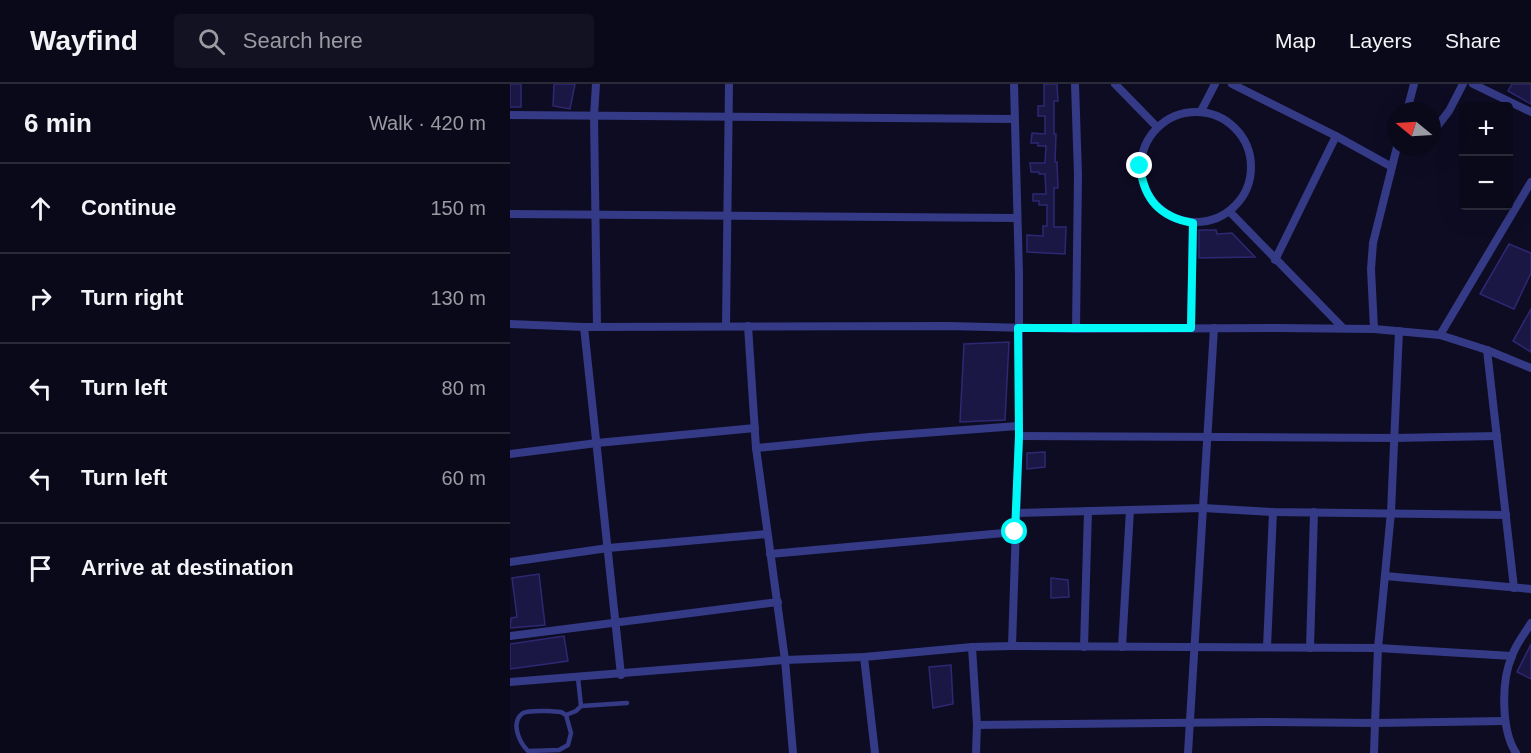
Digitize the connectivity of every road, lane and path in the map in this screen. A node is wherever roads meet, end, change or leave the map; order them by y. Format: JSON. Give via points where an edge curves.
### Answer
{"nodes":[{"id":1,"x":596,"y":84,"type":"edge"},
{"id":2,"x":729,"y":84,"type":"edge"},
{"id":3,"x":1014,"y":84,"type":"edge"},
{"id":4,"x":1075,"y":84,"type":"edge"},
{"id":5,"x":1115,"y":84,"type":"edge"},
{"id":6,"x":1215,"y":84,"type":"edge"},
{"id":7,"x":1232,"y":84,"type":"edge"},
{"id":8,"x":1414,"y":84,"type":"edge"},
{"id":9,"x":1463,"y":84,"type":"edge"},
{"id":10,"x":1473,"y":84,"type":"edge"},
{"id":11,"x":1409,"y":102,"type":"edge"},
{"id":12,"x":1201,"y":111,"type":"junction"},
{"id":13,"x":1531,"y":112,"type":"edge"},
{"id":14,"x":510,"y":115,"type":"edge"},
{"id":15,"x":594,"y":116,"type":"junction"},
{"id":16,"x":729,"y":117,"type":"junction"},
{"id":17,"x":1014,"y":118,"type":"junction"},
{"id":18,"x":1441,"y":121,"type":"edge"},
{"id":19,"x":1157,"y":127,"type":"junction"},
{"id":20,"x":1336,"y":136,"type":"junction"},
{"id":21,"x":1395,"y":156,"type":"edge"},
{"id":22,"x":1392,"y":167,"type":"junction"},
{"id":23,"x":1531,"y":182,"type":"edge"},
{"id":24,"x":1229,"y":212,"type":"junction"},
{"id":25,"x":510,"y":214,"type":"edge"},
{"id":26,"x":596,"y":214,"type":"junction"},
{"id":27,"x":728,"y":216,"type":"junction"},
{"id":28,"x":1016,"y":218,"type":"junction"},
{"id":29,"x":1193,"y":223,"type":"junction"},
{"id":30,"x":1275,"y":260,"type":"junction"},
{"id":31,"x":510,"y":324,"type":"edge"},
{"id":32,"x":597,"y":325,"type":"junction"},
{"id":33,"x":726,"y":326,"type":"junction"},
{"id":34,"x":748,"y":326,"type":"junction"},
{"id":35,"x":584,"y":327,"type":"junction"},
{"id":36,"x":1018,"y":328,"type":"junction"},
{"id":37,"x":1191,"y":328,"type":"junction"},
{"id":38,"x":1214,"y":328,"type":"junction"},
{"id":39,"x":1343,"y":328,"type":"junction"},
{"id":40,"x":1076,"y":329,"type":"junction"},
{"id":41,"x":1374,"y":329,"type":"junction"},
{"id":42,"x":1399,"y":331,"type":"junction"},
{"id":43,"x":1440,"y":335,"type":"junction"},
{"id":44,"x":1487,"y":351,"type":"junction"},
{"id":45,"x":1531,"y":369,"type":"edge"},
{"id":46,"x":1018,"y":426,"type":"junction"},
{"id":47,"x":755,"y":428,"type":"junction"},
{"id":48,"x":1019,"y":436,"type":"junction"},
{"id":49,"x":1208,"y":436,"type":"junction"},
{"id":50,"x":1497,"y":436,"type":"junction"},
{"id":51,"x":1394,"y":438,"type":"junction"},
{"id":52,"x":597,"y":443,"type":"junction"},
{"id":53,"x":756,"y":448,"type":"junction"},
{"id":54,"x":510,"y":454,"type":"edge"},
{"id":55,"x":1203,"y":508,"type":"junction"},
{"id":56,"x":1130,"y":510,"type":"junction"},
{"id":57,"x":1088,"y":511,"type":"junction"},
{"id":58,"x":1273,"y":512,"type":"junction"},
{"id":59,"x":1314,"y":512,"type":"junction"},
{"id":60,"x":1391,"y":512,"type":"junction"},
{"id":61,"x":1017,"y":513,"type":"junction"},
{"id":62,"x":1506,"y":515,"type":"junction"},
{"id":63,"x":1015,"y":532,"type":"junction"},
{"id":64,"x":767,"y":534,"type":"junction"},
{"id":65,"x":608,"y":548,"type":"junction"},
{"id":66,"x":770,"y":554,"type":"junction"},
{"id":67,"x":510,"y":562,"type":"edge"},
{"id":68,"x":1385,"y":576,"type":"junction"},
{"id":69,"x":1514,"y":588,"type":"junction"},
{"id":70,"x":1531,"y":590,"type":"edge"},
{"id":71,"x":778,"y":602,"type":"junction"},
{"id":72,"x":615,"y":623,"type":"junction"},
{"id":73,"x":1531,"y":623,"type":"edge"},
{"id":74,"x":510,"y":636,"type":"edge"},
{"id":75,"x":1012,"y":646,"type":"junction"},
{"id":76,"x":1122,"y":646,"type":"junction"},
{"id":77,"x":1194,"y":646,"type":"junction"},
{"id":78,"x":972,"y":647,"type":"junction"},
{"id":79,"x":1084,"y":647,"type":"junction"},
{"id":80,"x":1267,"y":647,"type":"junction"},
{"id":81,"x":1310,"y":648,"type":"junction"},
{"id":82,"x":1378,"y":648,"type":"junction"},
{"id":83,"x":1512,"y":656,"type":"junction"},
{"id":84,"x":864,"y":657,"type":"junction"},
{"id":85,"x":785,"y":660,"type":"junction"},
{"id":86,"x":621,"y":675,"type":"junction"},
{"id":87,"x":578,"y":678,"type":"junction"},
{"id":88,"x":510,"y":682,"type":"edge"},
{"id":89,"x":627,"y":703,"type":"dead end"},
{"id":90,"x":581,"y":706,"type":"junction"},
{"id":91,"x":566,"y":716,"type":"junction"},
{"id":92,"x":1505,"y":721,"type":"junction"},
{"id":93,"x":1188,"y":723,"type":"junction"},
{"id":94,"x":1375,"y":723,"type":"junction"},
{"id":95,"x":977,"y":725,"type":"junction"},
{"id":96,"x":793,"y":753,"type":"edge"},
{"id":97,"x":875,"y":753,"type":"edge"},
{"id":98,"x":976,"y":753,"type":"edge"},
{"id":99,"x":1188,"y":753,"type":"edge"},
{"id":100,"x":1374,"y":753,"type":"edge"},
{"id":101,"x":1516,"y":753,"type":"edge"}],
"edges":[{"from":1,"to":15,"type":"street"},
{"from":2,"to":16,"type":"street"},
{"from":3,"to":17,"type":"street"},
{"from":4,"to":40,"type":"street"},
{"from":5,"to":19,"type":"street"},
{"from":6,"to":12,"type":"street"},
{"from":7,"to":20,"type":"street"},
{"from":8,"to":11,"type":"street"},
{"from":9,"to":18,"type":"street"},
{"from":10,"to":13,"type":"street"},
{"from":12,"to":19,"type":"street","via":[[1177,114]]},
{"from":12,"to":24,"type":"street","via":[[1231,124],[1249,152],[1248,185]]},
{"from":14,"to":15,"type":"street"},
{"from":15,"to":16,"type":"street"},
{"from":15,"to":26,"type":"street"},
{"from":16,"to":17,"type":"street"},
{"from":16,"to":27,"type":"street"},
{"from":17,"to":28,"type":"street"},
{"from":19,"to":29,"type":"street","via":[[1142,152],[1144,187],[1166,214]]},
{"from":20,"to":22,"type":"street"},
{"from":20,"to":30,"type":"street"},
{"from":21,"to":22,"type":"street"},
{"from":22,"to":41,"type":"street","via":[[1373,243]]},
{"from":23,"to":43,"type":"street"},
{"from":24,"to":29,"type":"street"},
{"from":24,"to":30,"type":"street"},
{"from":25,"to":26,"type":"street"},
{"from":26,"to":27,"type":"street"},
{"from":26,"to":32,"type":"street"},
{"from":27,"to":28,"type":"street"},
{"from":27,"to":33,"type":"street"},
{"from":28,"to":36,"type":"street"},
{"from":29,"to":37,"type":"street"},
{"from":30,"to":39,"type":"street"},
{"from":31,"to":35,"type":"street"},
{"from":32,"to":33,"type":"street"},
{"from":32,"to":35,"type":"street"},
{"from":33,"to":34,"type":"street"},
{"from":34,"to":36,"type":"street"},
{"from":34,"to":47,"type":"street"},
{"from":35,"to":52,"type":"street"},
{"from":36,"to":40,"type":"street"},
{"from":36,"to":46,"type":"street"},
{"from":37,"to":38,"type":"street"},
{"from":37,"to":40,"type":"street"},
{"from":38,"to":39,"type":"street"},
{"from":38,"to":49,"type":"street"},
{"from":39,"to":41,"type":"street"},
{"from":41,"to":42,"type":"street"},
{"from":42,"to":43,"type":"street"},
{"from":42,"to":51,"type":"street"},
{"from":43,"to":44,"type":"street"},
{"from":44,"to":45,"type":"street"},
{"from":44,"to":50,"type":"street"},
{"from":46,"to":48,"type":"street"},
{"from":46,"to":53,"type":"street"},
{"from":47,"to":52,"type":"street"},
{"from":47,"to":53,"type":"street"},
{"from":48,"to":49,"type":"street"},
{"from":48,"to":61,"type":"street"},
{"from":49,"to":51,"type":"street"},
{"from":49,"to":55,"type":"street"},
{"from":50,"to":51,"type":"street"},
{"from":50,"to":62,"type":"street"},
{"from":51,"to":60,"type":"street"},
{"from":52,"to":54,"type":"street"},
{"from":52,"to":65,"type":"street"},
{"from":53,"to":64,"type":"street"},
{"from":55,"to":56,"type":"street"},
{"from":55,"to":58,"type":"street"},
{"from":55,"to":77,"type":"street"},
{"from":56,"to":57,"type":"street"},
{"from":56,"to":76,"type":"street"},
{"from":57,"to":61,"type":"street"},
{"from":57,"to":79,"type":"street"},
{"from":58,"to":59,"type":"street"},
{"from":58,"to":80,"type":"street"},
{"from":59,"to":60,"type":"street"},
{"from":59,"to":81,"type":"street"},
{"from":60,"to":62,"type":"street"},
{"from":60,"to":68,"type":"street"},
{"from":61,"to":63,"type":"street"},
{"from":62,"to":69,"type":"street"},
{"from":63,"to":66,"type":"street"},
{"from":63,"to":75,"type":"street"},
{"from":64,"to":65,"type":"street"},
{"from":64,"to":66,"type":"street"},
{"from":65,"to":67,"type":"street"},
{"from":65,"to":72,"type":"street"},
{"from":66,"to":71,"type":"street"},
{"from":68,"to":69,"type":"street"},
{"from":68,"to":82,"type":"street"},
{"from":69,"to":70,"type":"street"},
{"from":71,"to":72,"type":"street"},
{"from":71,"to":85,"type":"street"},
{"from":72,"to":74,"type":"street"},
{"from":72,"to":86,"type":"street"},
{"from":73,"to":83,"type":"street"},
{"from":75,"to":78,"type":"street"},
{"from":75,"to":79,"type":"street"},
{"from":76,"to":77,"type":"street"},
{"from":76,"to":79,"type":"street"},
{"from":77,"to":80,"type":"street"},
{"from":77,"to":93,"type":"street"},
{"from":78,"to":84,"type":"street"},
{"from":78,"to":95,"type":"street"},
{"from":80,"to":81,"type":"street"},
{"from":81,"to":82,"type":"street"},
{"from":82,"to":83,"type":"street"},
{"from":82,"to":94,"type":"street"},
{"from":83,"to":92,"type":"street","via":[[1506,679]]},
{"from":84,"to":85,"type":"street"},
{"from":84,"to":97,"type":"street"},
{"from":85,"to":86,"type":"street"},
{"from":85,"to":96,"type":"street"},
{"from":86,"to":87,"type":"street"},
{"from":87,"to":88,"type":"street"},
{"from":87,"to":90,"type":"lane"},
{"from":89,"to":90,"type":"lane"},
{"from":90,"to":91,"type":"lane"},
{"from":91,"to":91,"type":"lane","via":[[571,734],[568,745],[559,750],[528,751],[513,730],[517,718],[524,713],[548,711]]},
{"from":92,"to":94,"type":"street"},
{"from":92,"to":101,"type":"street"},
{"from":93,"to":94,"type":"street"},
{"from":93,"to":95,"type":"street"},
{"from":93,"to":99,"type":"street"},
{"from":94,"to":100,"type":"street"},
{"from":95,"to":98,"type":"street"}]}
